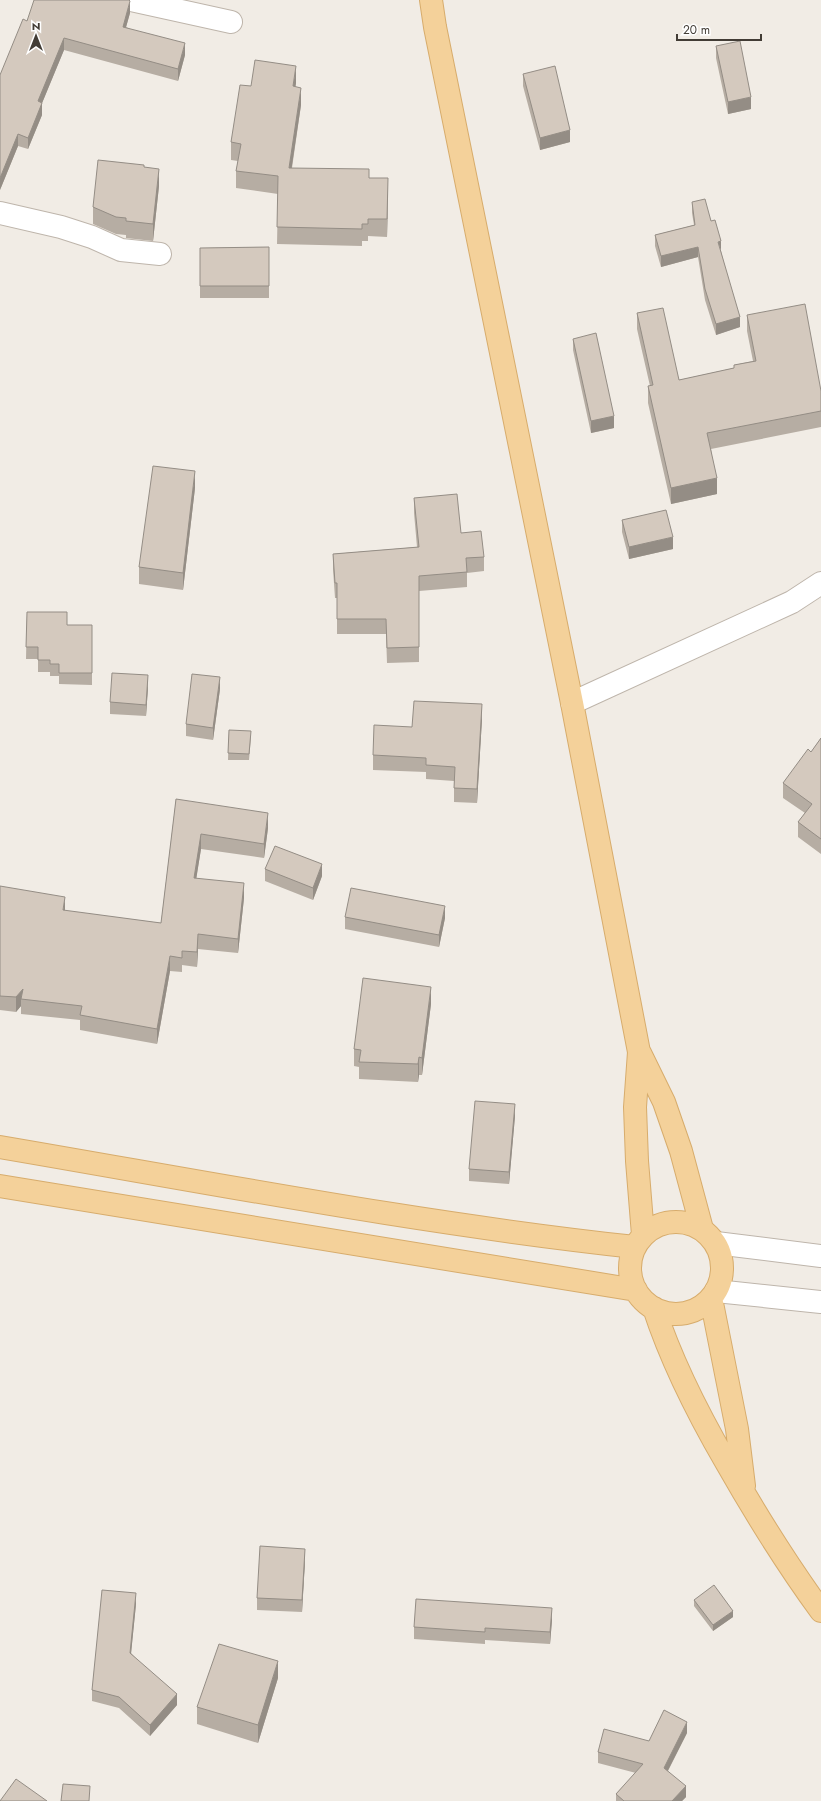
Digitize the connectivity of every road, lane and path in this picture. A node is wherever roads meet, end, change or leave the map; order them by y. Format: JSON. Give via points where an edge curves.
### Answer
{"nodes":[{"id":1,"x":131,"y":0,"type":"edge"},
{"id":2,"x":431,"y":0,"type":"edge"},
{"id":3,"x":231,"y":22,"type":"dead end"},
{"id":4,"x":0,"y":213,"type":"edge"},
{"id":5,"x":160,"y":254,"type":"dead end"},
{"id":6,"x":821,"y":583,"type":"edge"},
{"id":7,"x":572,"y":704,"type":"junction"},
{"id":8,"x":639,"y":1052,"type":"junction"},
{"id":9,"x":0,"y":1147,"type":"edge"},
{"id":10,"x":0,"y":1186,"type":"edge"},
{"id":11,"x":709,"y":1236,"type":"junction"},
{"id":12,"x":639,"y":1241,"type":"junction"},
{"id":13,"x":821,"y":1256,"type":"edge"},
{"id":14,"x":636,"y":1290,"type":"junction"},
{"id":15,"x":714,"y":1295,"type":"junction"},
{"id":16,"x":821,"y":1302,"type":"edge"},
{"id":17,"x":654,"y":1308,"type":"junction"},
{"id":18,"x":746,"y":1498,"type":"junction"},
{"id":19,"x":821,"y":1610,"type":"edge"}],
"edges":[{"from":1,"to":3,"type":"street"},
{"from":2,"to":7,"type":"main road"},
{"from":4,"to":5,"type":"street","via":[[61,227],[121,250]]},
{"from":6,"to":7,"type":"street","via":[[792,602]]},
{"from":7,"to":8,"type":"main road"},
{"from":8,"to":11,"type":"main road","via":[[664,1102]]},
{"from":8,"to":12,"type":"main road","via":[[635,1107]]},
{"from":9,"to":12,"type":"main road","via":[[337,1205],[543,1237]]},
{"from":10,"to":14,"type":"main road"},
{"from":11,"to":12,"type":"main road","via":[[691,1224],[678,1221],[654,1227]]},
{"from":11,"to":13,"type":"street"},
{"from":11,"to":15,"type":"main road","via":[[720,1252],[723,1272]]},
{"from":12,"to":14,"type":"main road","via":[[630,1261],[630,1276]]},
{"from":14,"to":17,"type":"main road"},
{"from":15,"to":16,"type":"street"},
{"from":15,"to":17,"type":"main road","via":[[699,1308],[684,1313],[668,1313]]},
{"from":15,"to":18,"type":"main road"},
{"from":17,"to":18,"type":"main road","via":[[665,1343],[682,1382]]},
{"from":18,"to":19,"type":"main road"}]}
